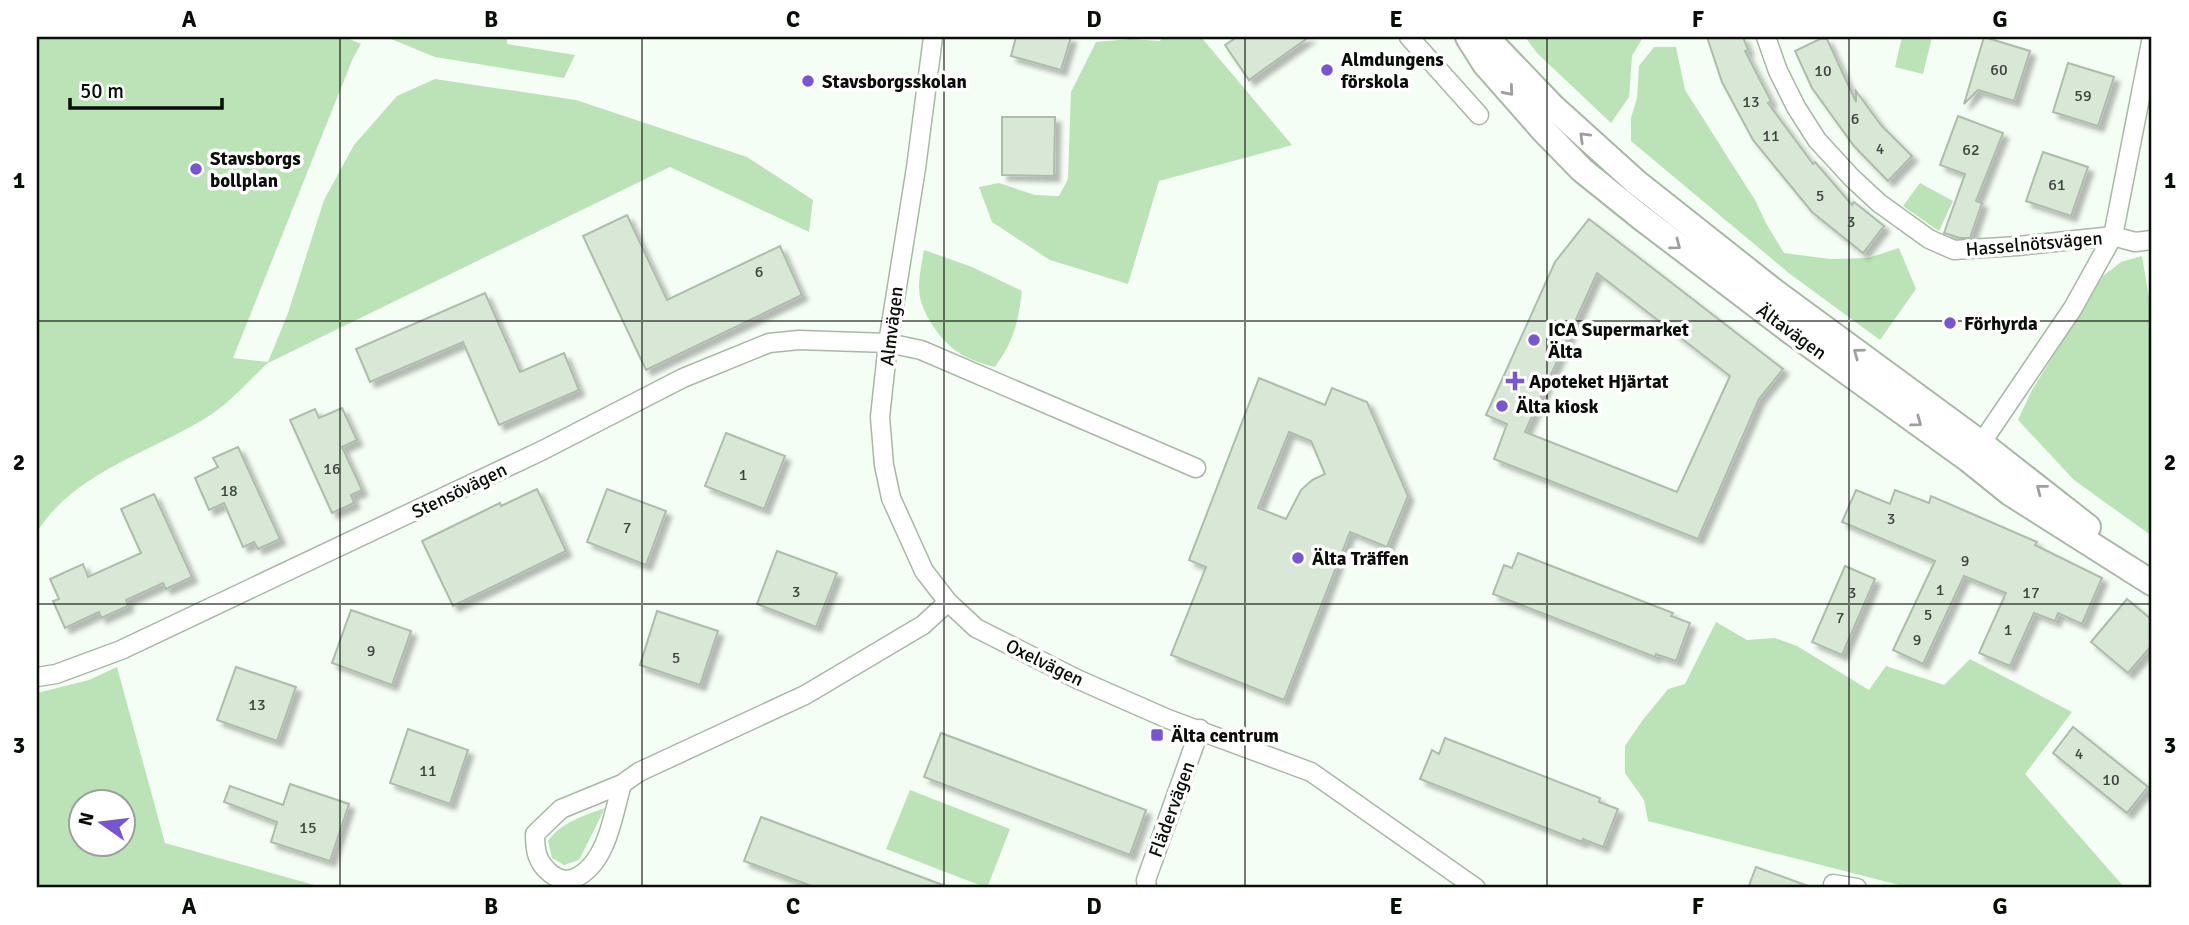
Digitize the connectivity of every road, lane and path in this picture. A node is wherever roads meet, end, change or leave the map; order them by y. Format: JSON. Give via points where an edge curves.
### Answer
{"nodes":[{"id":1,"x":933,"y":37,"type":"edge"},
{"id":2,"x":1409,"y":37,"type":"edge"},
{"id":3,"x":1468,"y":37,"type":"edge"},
{"id":4,"x":1486,"y":37,"type":"edge"},
{"id":5,"x":1766,"y":37,"type":"edge"},
{"id":6,"x":2152,"y":37,"type":"edge"},
{"id":7,"x":1479,"y":115,"type":"dead end"},
{"id":8,"x":2113,"y":236,"type":"junction"},
{"id":9,"x":2152,"y":240,"type":"edge"},
{"id":10,"x":888,"y":343,"type":"junction"},
{"id":11,"x":1976,"y":452,"type":"junction"},
{"id":12,"x":1196,"y":468,"type":"dead end"},
{"id":13,"x":2152,"y":577,"type":"edge"},
{"id":14,"x":2152,"y":583,"type":"edge"},
{"id":15,"x":948,"y":602,"type":"junction"},
{"id":16,"x":37,"y":677,"type":"edge"},
{"id":17,"x":1200,"y":729,"type":"junction"},
{"id":18,"x":622,"y":784,"type":"junction"},
{"id":19,"x":1833,"y":884,"type":"dead end"},
{"id":20,"x":1147,"y":888,"type":"edge"},
{"id":21,"x":1476,"y":888,"type":"edge"},
{"id":22,"x":1857,"y":888,"type":"edge"}],
"edges":[{"from":1,"to":10,"type":"street","name":"Almvägen"},
{"from":2,"to":7,"type":"street"},
{"from":3,"to":11,"type":"main road","name":"Ältavägen","one_way":true,"via":[[1485,64],[1582,170],[1782,324]]},
{"from":11,"to":4,"type":"main road","name":"Ältavägen","one_way":true,"via":[[1636,182],[1553,107]]},
{"from":5,"to":8,"type":"street","name":"Hasselnötsvägen","via":[[1778,71],[1817,140],[1879,203],[1929,239],[1954,250]]},
{"from":6,"to":8,"type":"street"},
{"from":8,"to":9,"type":"street","name":"Hasselnötsvägen","via":[[2135,242]]},
{"from":8,"to":11,"type":"street","via":[[2073,308]]},
{"from":10,"to":12,"type":"street","name":"Stensövägen","via":[[921,350]]},
{"from":10,"to":15,"type":"street","name":"Almvägen","via":[[880,417],[891,498],[924,571]]},
{"from":10,"to":16,"type":"street","name":"Stensövägen","via":[[769,343],[683,378],[543,450],[121,650]]},
{"from":13,"to":11,"type":"main road","name":"Ältavägen","one_way":true},
{"from":11,"to":14,"type":"main road","name":"Ältavägen","via":[[2010,492]]},
{"from":15,"to":17,"type":"street","name":"Oxelvägen","via":[[976,628],[1077,679]]},
{"from":15,"to":18,"type":"street","via":[[923,625],[805,695]]},
{"from":17,"to":20,"type":"street","name":"Flädervägen"},
{"from":17,"to":21,"type":"street","name":"Oxelvägen","via":[[1311,772]]},
{"from":18,"to":18,"type":"street","via":[[592,869],[571,881],[557,879],[535,853],[535,834],[561,808]]},
{"from":19,"to":22,"type":"street"}]}
